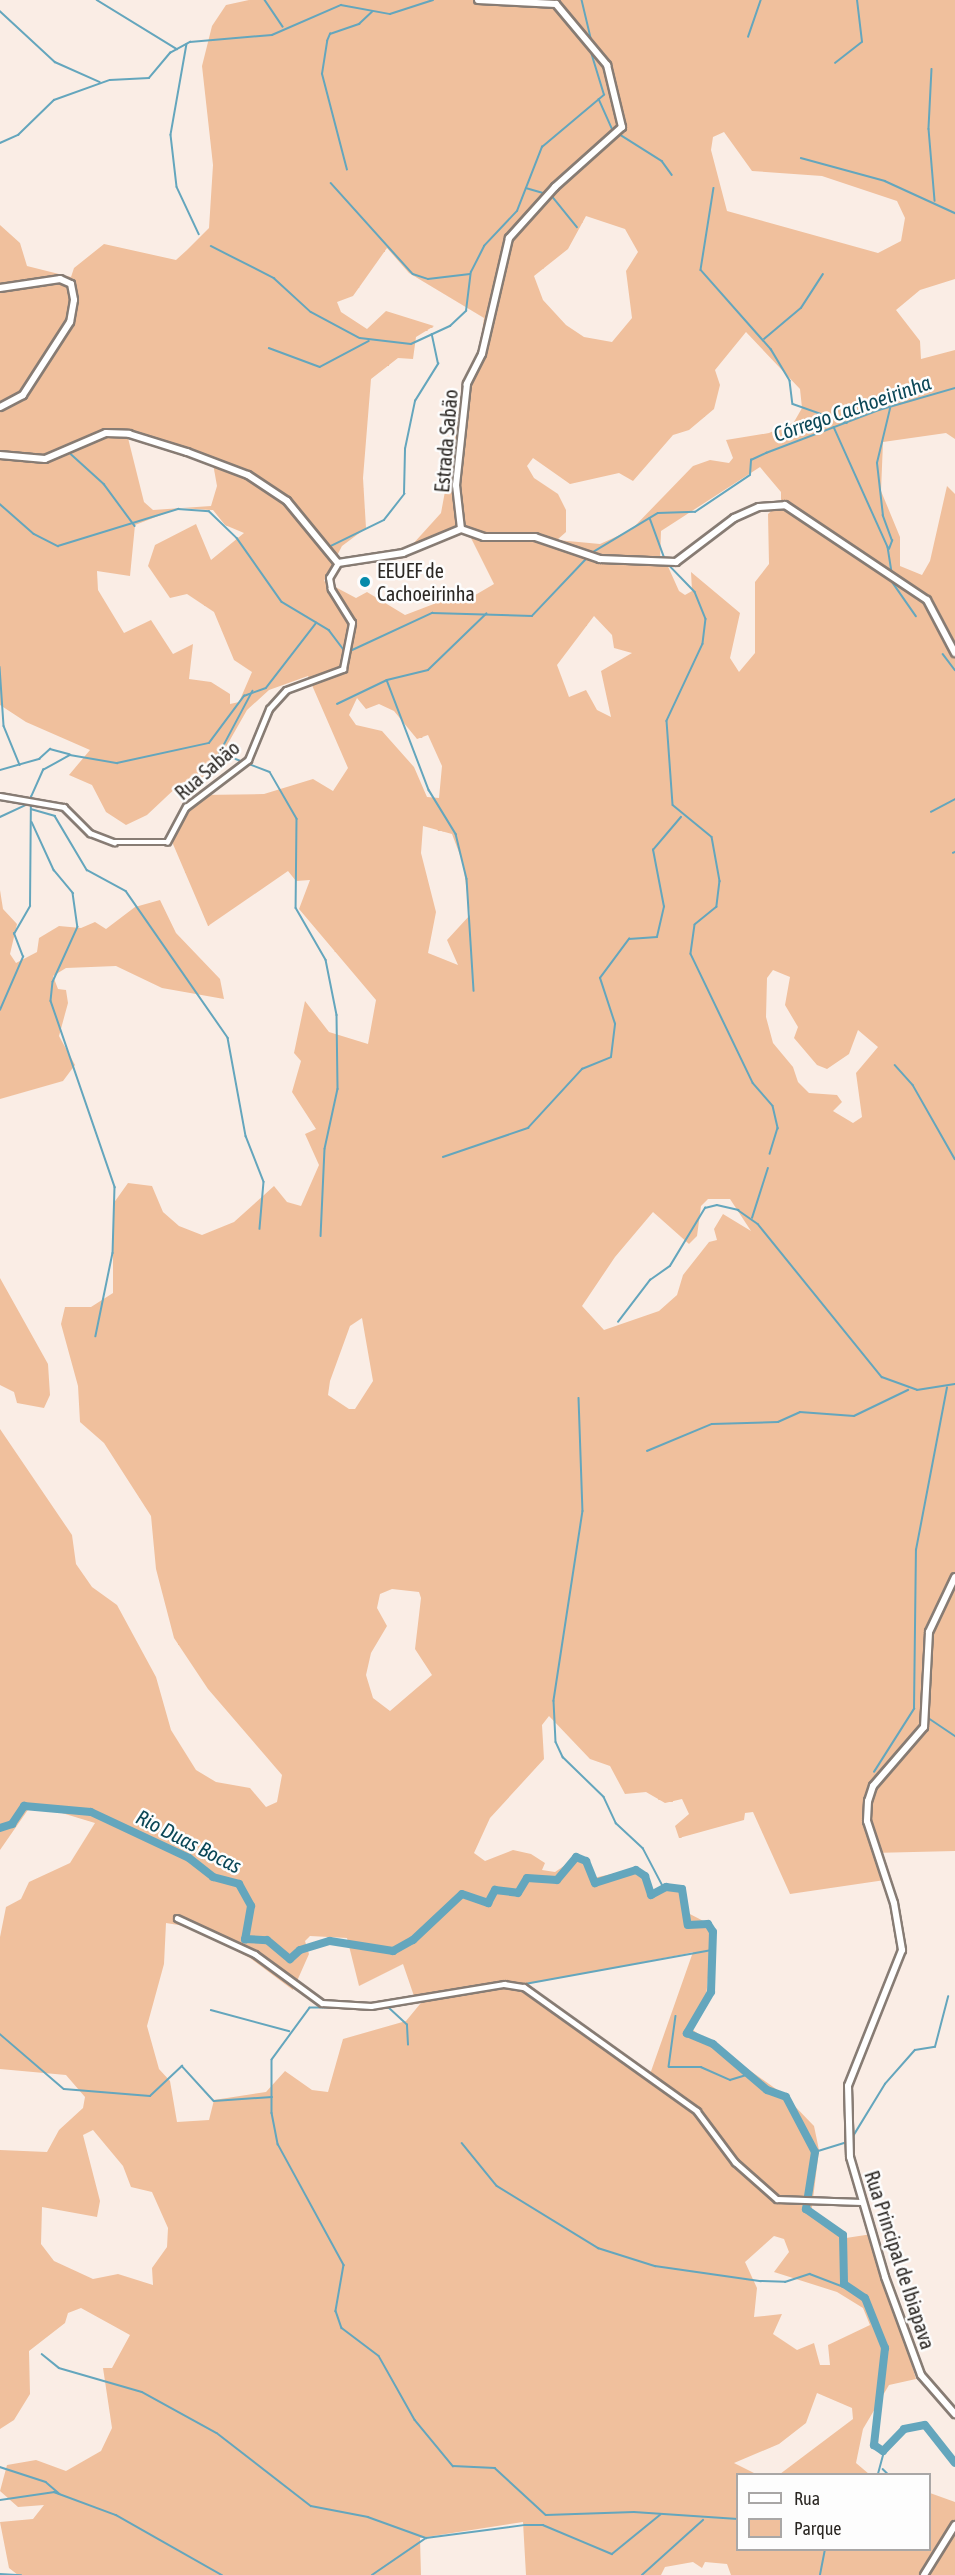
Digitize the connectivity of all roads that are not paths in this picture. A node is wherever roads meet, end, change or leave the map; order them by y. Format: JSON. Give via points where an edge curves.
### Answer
{"nodes":[{"id":1,"x":478,"y":0,"type":"edge"},
{"id":2,"x":0,"y":288,"type":"edge"},
{"id":3,"x":0,"y":406,"type":"edge"},
{"id":4,"x":0,"y":455,"type":"edge"},
{"id":5,"x":461,"y":529,"type":"junction"},
{"id":6,"x":338,"y":563,"type":"junction"},
{"id":7,"x":955,"y":653,"type":"edge"},
{"id":8,"x":0,"y":796,"type":"edge"},
{"id":9,"x":955,"y":1577,"type":"edge"},
{"id":10,"x":177,"y":1918,"type":"dead end"},
{"id":11,"x":861,"y":2202,"type":"junction"},
{"id":12,"x":955,"y":2414,"type":"edge"},
{"id":13,"x":955,"y":2525,"type":"edge"},
{"id":14,"x":924,"y":2575,"type":"edge"}],
"edges":[{"from":1,"to":5,"type":"street","name":"Estrada Sabäo","via":[[556,4],[607,65],[622,127],[555,187],[509,238],[492,319],[467,384],[456,485]]},
{"from":2,"to":3,"type":"street","via":[[60,279],[71,284],[74,300],[70,322],[23,394]]},
{"from":4,"to":6,"type":"street","via":[[45,459],[105,433],[129,434],[187,452],[248,475],[286,501]]},
{"from":5,"to":6,"type":"street","via":[[393,556]]},
{"from":5,"to":7,"type":"street","via":[[484,537],[535,537],[600,559],[676,562],[734,518],[759,507],[785,506],[927,600]]},
{"from":6,"to":8,"type":"street","name":"Rua Sabäo","via":[[329,578],[331,589],[353,631],[344,669],[286,690],[269,709],[248,760],[186,807],[167,842],[114,842],[90,833],[64,807]]},
{"from":9,"to":11,"type":"street","name":"Rua Principal de Ibiapava","via":[[929,1632],[924,1727],[873,1786],[868,1801],[867,1821],[902,1950],[848,2086],[850,2157]]},
{"from":10,"to":11,"type":"street","via":[[255,1954],[322,2003],[371,2006],[504,1984],[524,1986],[697,2111],[735,2162],[777,2199]]},
{"from":11,"to":12,"type":"street","name":"Rua Principal de Ibiapava","via":[[921,2375]]},
{"from":13,"to":14,"type":"street"}]}
